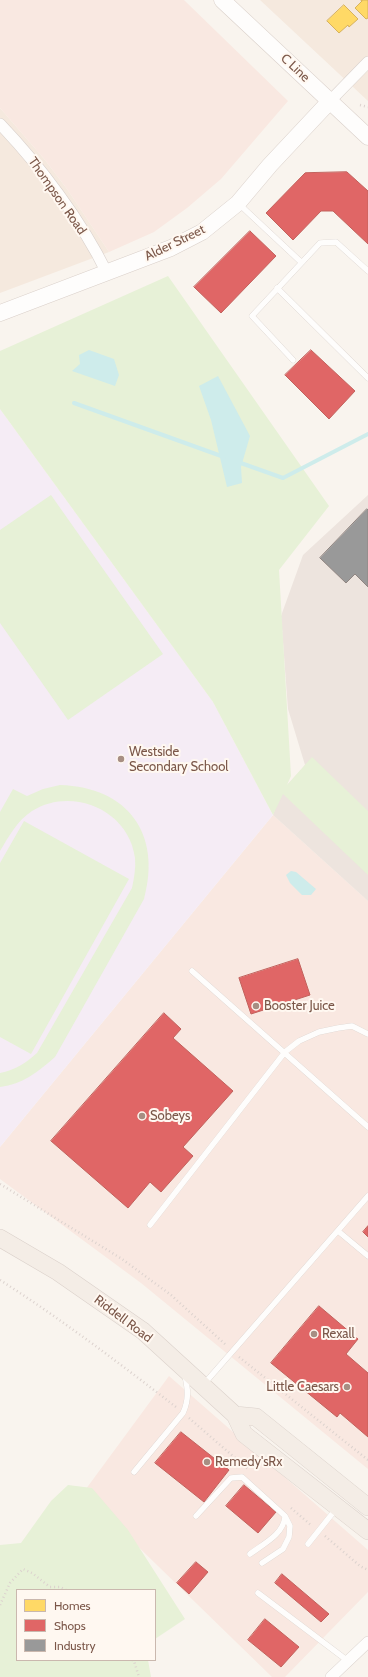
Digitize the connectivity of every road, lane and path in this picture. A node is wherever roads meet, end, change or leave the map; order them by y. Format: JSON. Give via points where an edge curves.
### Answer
{"nodes":[{"id":1,"x":222,"y":0,"type":"edge"},
{"id":2,"x":368,"y":62,"type":"edge"},
{"id":3,"x":330,"y":101,"type":"junction"},
{"id":4,"x":360,"y":105,"type":"dead end"},
{"id":5,"x":368,"y":107,"type":"edge"},
{"id":6,"x":0,"y":124,"type":"edge"},
{"id":7,"x":368,"y":137,"type":"edge"},
{"id":8,"x":238,"y":203,"type":"junction"},
{"id":9,"x":302,"y":262,"type":"junction"},
{"id":10,"x":368,"y":271,"type":"edge"},
{"id":11,"x":107,"y":273,"type":"junction"},
{"id":12,"x":277,"y":288,"type":"junction"},
{"id":13,"x":0,"y":313,"type":"edge"},
{"id":14,"x":293,"y":360,"type":"dead end"},
{"id":15,"x":368,"y":378,"type":"edge"},
{"id":16,"x":192,"y":971,"type":"dead end"},
{"id":17,"x":368,"y":1034,"type":"edge"},
{"id":18,"x":285,"y":1052,"type":"junction"},
{"id":19,"x":368,"y":1128,"type":"edge"},
{"id":20,"x":0,"y":1184,"type":"edge"},
{"id":21,"x":368,"y":1196,"type":"edge"},
{"id":22,"x":150,"y":1224,"type":"dead end"},
{"id":23,"x":338,"y":1231,"type":"junction"},
{"id":24,"x":0,"y":1238,"type":"edge"},
{"id":25,"x":368,"y":1256,"type":"edge"},
{"id":26,"x":233,"y":1352,"type":"junction"},
{"id":27,"x":184,"y":1368,"type":"junction"},
{"id":28,"x":203,"y":1385,"type":"junction"},
{"id":29,"x":235,"y":1415,"type":"junction"},
{"id":30,"x":368,"y":1460,"type":"edge"},
{"id":31,"x":134,"y":1472,"type":"dead end"},
{"id":32,"x":338,"y":1507,"type":"junction"},
{"id":33,"x":368,"y":1507,"type":"edge"},
{"id":34,"x":196,"y":1516,"type":"dead end"},
{"id":35,"x":285,"y":1516,"type":"junction"},
{"id":36,"x":368,"y":1531,"type":"edge"},
{"id":37,"x":308,"y":1544,"type":"dead end"},
{"id":38,"x":250,"y":1554,"type":"dead end"},
{"id":39,"x":262,"y":1563,"type":"dead end"},
{"id":40,"x":64,"y":1589,"type":"edge"},
{"id":41,"x":258,"y":1593,"type":"dead end"},
{"id":42,"x":0,"y":1605,"type":"edge"},
{"id":43,"x":368,"y":1642,"type":"edge"},
{"id":44,"x":134,"y":1661,"type":"edge"},
{"id":45,"x":348,"y":1661,"type":"junction"},
{"id":46,"x":139,"y":1677,"type":"edge"},
{"id":47,"x":331,"y":1677,"type":"edge"}],
"edges":[{"from":1,"to":3,"type":"street","name":"C Line"},
{"from":2,"to":3,"type":"street"},
{"from":3,"to":7,"type":"street","name":"C Line"},
{"from":3,"to":8,"type":"street","name":"Alder Street"},
{"from":4,"to":5,"type":"path"},
{"from":6,"to":11,"type":"street","name":"Thompson Road","via":[[57,193],[95,249]]},
{"from":8,"to":9,"type":"lane"},
{"from":8,"to":11,"type":"street","name":"Alder Street","via":[[202,232],[189,239]]},
{"from":9,"to":10,"type":"lane","via":[[320,243],[336,242]]},
{"from":9,"to":12,"type":"lane"},
{"from":11,"to":13,"type":"street","name":"Alder Street"},
{"from":12,"to":14,"type":"lane","via":[[252,316]]},
{"from":12,"to":15,"type":"lane"},
{"from":16,"to":18,"type":"lane"},
{"from":17,"to":18,"type":"lane","via":[[352,1026],[319,1032],[299,1041]]},
{"from":18,"to":19,"type":"lane"},
{"from":18,"to":22,"type":"lane"},
{"from":20,"to":26,"type":"path","via":[[122,1259],[171,1295]]},
{"from":21,"to":23,"type":"lane"},
{"from":23,"to":25,"type":"lane"},
{"from":23,"to":26,"type":"lane"},
{"from":24,"to":27,"type":"main road","name":"Riddell Road","via":[[58,1272],[143,1331]]},
{"from":26,"to":28,"type":"lane"},
{"from":26,"to":30,"type":"path"},
{"from":27,"to":28,"type":"main road","name":"Riddell Road"},
{"from":27,"to":31,"type":"lane","via":[[188,1387],[183,1413]]},
{"from":28,"to":29,"type":"main road","name":"Riddell Road"},
{"from":29,"to":32,"type":"main road","name":"Riddell Road","via":[[244,1434]]},
{"from":29,"to":33,"type":"main road","via":[[256,1417]]},
{"from":32,"to":36,"type":"main road","name":"Riddell Road"},
{"from":32,"to":37,"type":"lane"},
{"from":34,"to":35,"type":"lane","via":[[231,1478],[242,1477]]},
{"from":35,"to":38,"type":"lane","via":[[284,1525],[278,1533]]},
{"from":35,"to":39,"type":"lane","via":[[290,1526],[289,1537],[283,1549]]},
{"from":40,"to":42,"type":"path","via":[[50,1587],[23,1569],[10,1583]]},
{"from":41,"to":45,"type":"lane"},
{"from":43,"to":45,"type":"street"},
{"from":44,"to":46,"type":"path"},
{"from":45,"to":47,"type":"street"}]}
